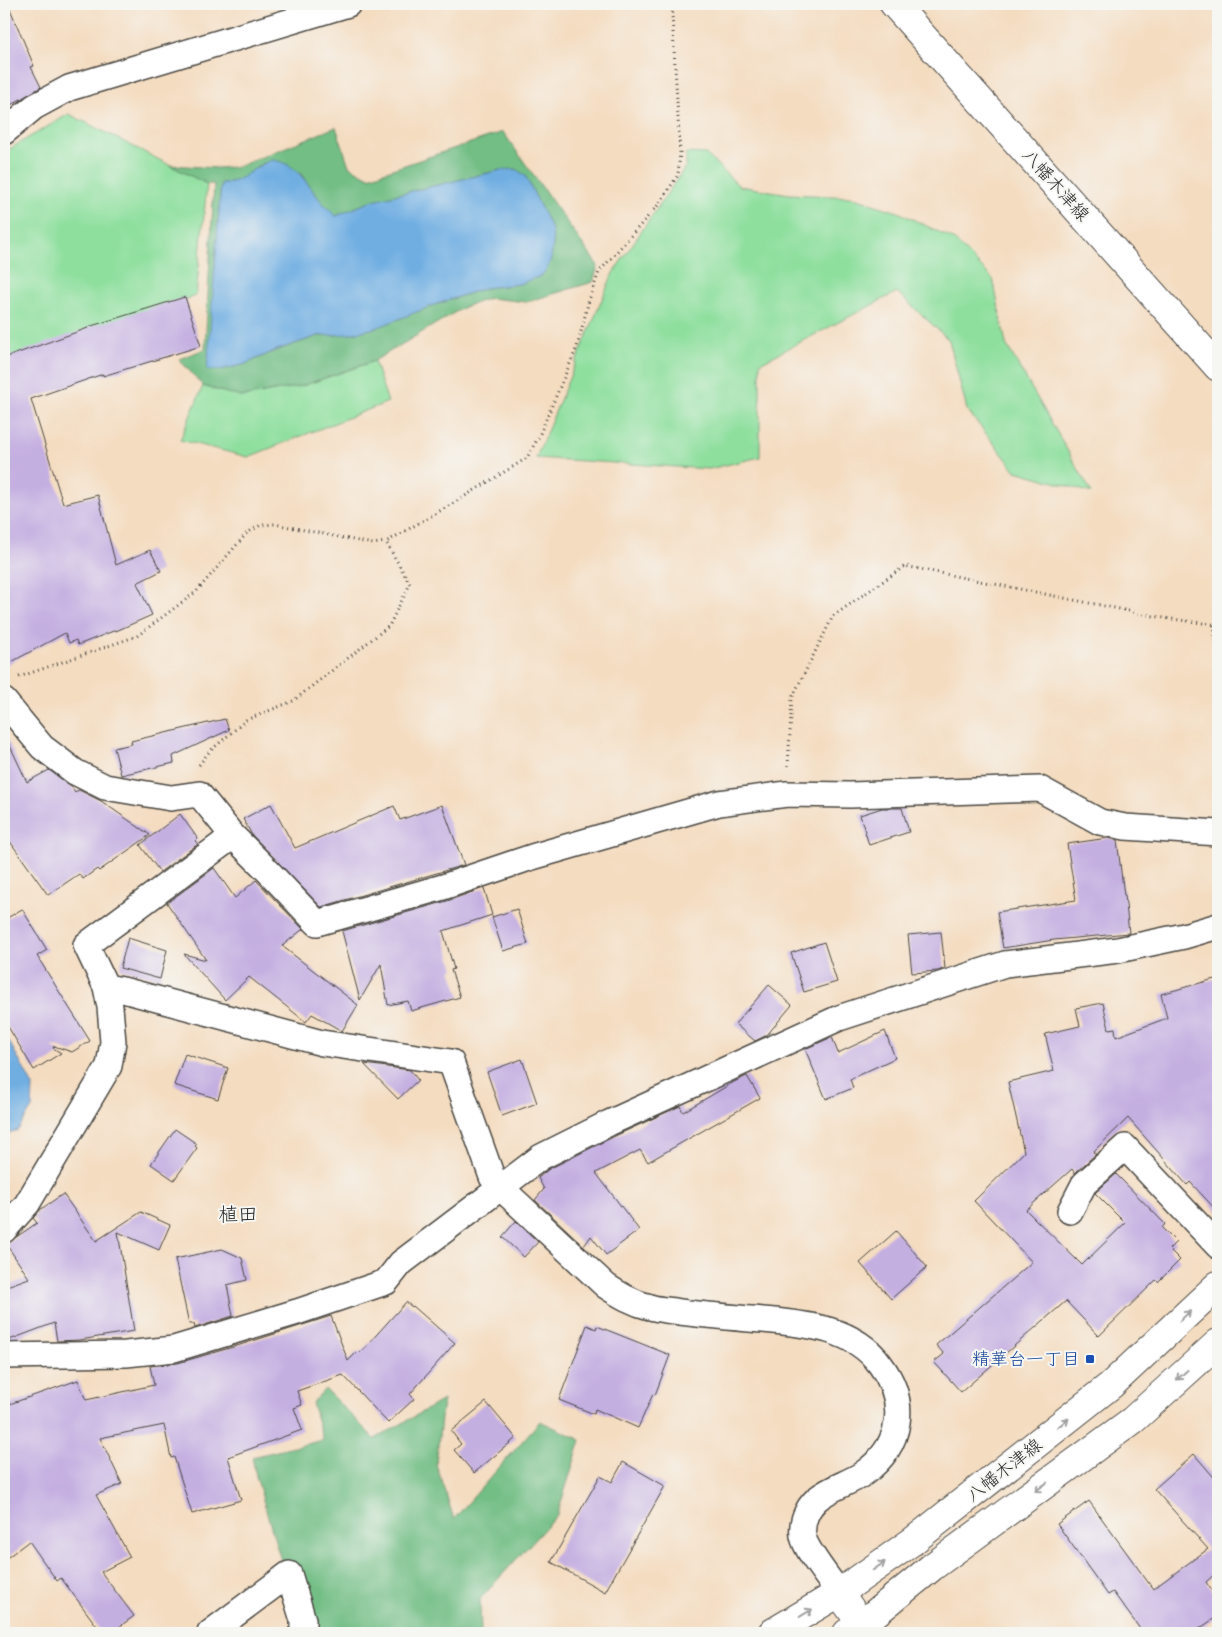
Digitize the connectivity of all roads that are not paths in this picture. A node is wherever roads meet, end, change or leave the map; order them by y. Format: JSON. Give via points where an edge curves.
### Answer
{"nodes":[{"id":1,"x":348,"y":4,"type":"edge"},
{"id":2,"x":894,"y":4,"type":"edge"},
{"id":3,"x":4,"y":132,"type":"edge"},
{"id":4,"x":1218,"y":367,"type":"edge"},
{"id":5,"x":8,"y":690,"type":"edge"},
{"id":6,"x":1218,"y":833,"type":"edge"},
{"id":7,"x":233,"y":836,"type":"junction"},
{"id":8,"x":1218,"y":926,"type":"edge"},
{"id":9,"x":106,"y":987,"type":"junction"},
{"id":10,"x":500,"y":1187,"type":"junction"},
{"id":11,"x":1070,"y":1211,"type":"dead end"},
{"id":12,"x":4,"y":1230,"type":"edge"},
{"id":13,"x":1218,"y":1246,"type":"edge"},
{"id":14,"x":1218,"y":1285,"type":"edge"},
{"id":15,"x":1218,"y":1343,"type":"edge"},
{"id":16,"x":4,"y":1356,"type":"edge"},
{"id":17,"x":839,"y":1593,"type":"junction"},
{"id":18,"x":859,"y":1630,"type":"edge"},
{"id":19,"x":210,"y":1633,"type":"edge"},
{"id":20,"x":303,"y":1633,"type":"edge"},
{"id":21,"x":772,"y":1633,"type":"edge"}],
"edges":[{"from":1,"to":3,"type":"street","via":[[69,88],[34,107]]},
{"from":2,"to":4,"type":"main road","name":"八幡木津線"},
{"from":5,"to":7,"type":"street","via":[[42,747],[75,772],[104,787],[171,798],[199,794]]},
{"from":6,"to":7,"type":"street","via":[[1125,827],[1100,822],[1040,789],[787,794],[719,804],[532,857],[317,924]]},
{"from":7,"to":9,"type":"street","via":[[86,945]]},
{"from":8,"to":10,"type":"street","via":[[1118,950],[1005,964],[839,1018],[600,1127],[541,1157]]},
{"from":9,"to":10,"type":"street","via":[[322,1043],[451,1062],[492,1177]]},
{"from":9,"to":12,"type":"street","via":[[113,1042],[109,1066],[27,1204]]},
{"from":10,"to":16,"type":"street","via":[[401,1263],[386,1282],[174,1349],[126,1354]]},
{"from":10,"to":17,"type":"street","via":[[606,1286],[636,1303],[697,1314],[808,1325],[855,1341],[879,1362],[889,1377],[897,1402],[893,1438],[876,1464],[818,1498],[804,1518],[805,1545]]},
{"from":11,"to":13,"type":"street","via":[[1084,1184],[1126,1147]]},
{"from":17,"to":14,"type":"main road","name":"八幡木津線","one_way":true,"via":[[914,1542],[1111,1385]]},
{"from":15,"to":18,"type":"main road","name":"八幡木津線","one_way":true,"via":[[1133,1420],[932,1567]]},
{"from":17,"to":18,"type":"main road"},
{"from":21,"to":17,"type":"main road","name":"八幡木津線","one_way":true},
{"from":19,"to":20,"type":"street","via":[[290,1574],[304,1620]]}]}
